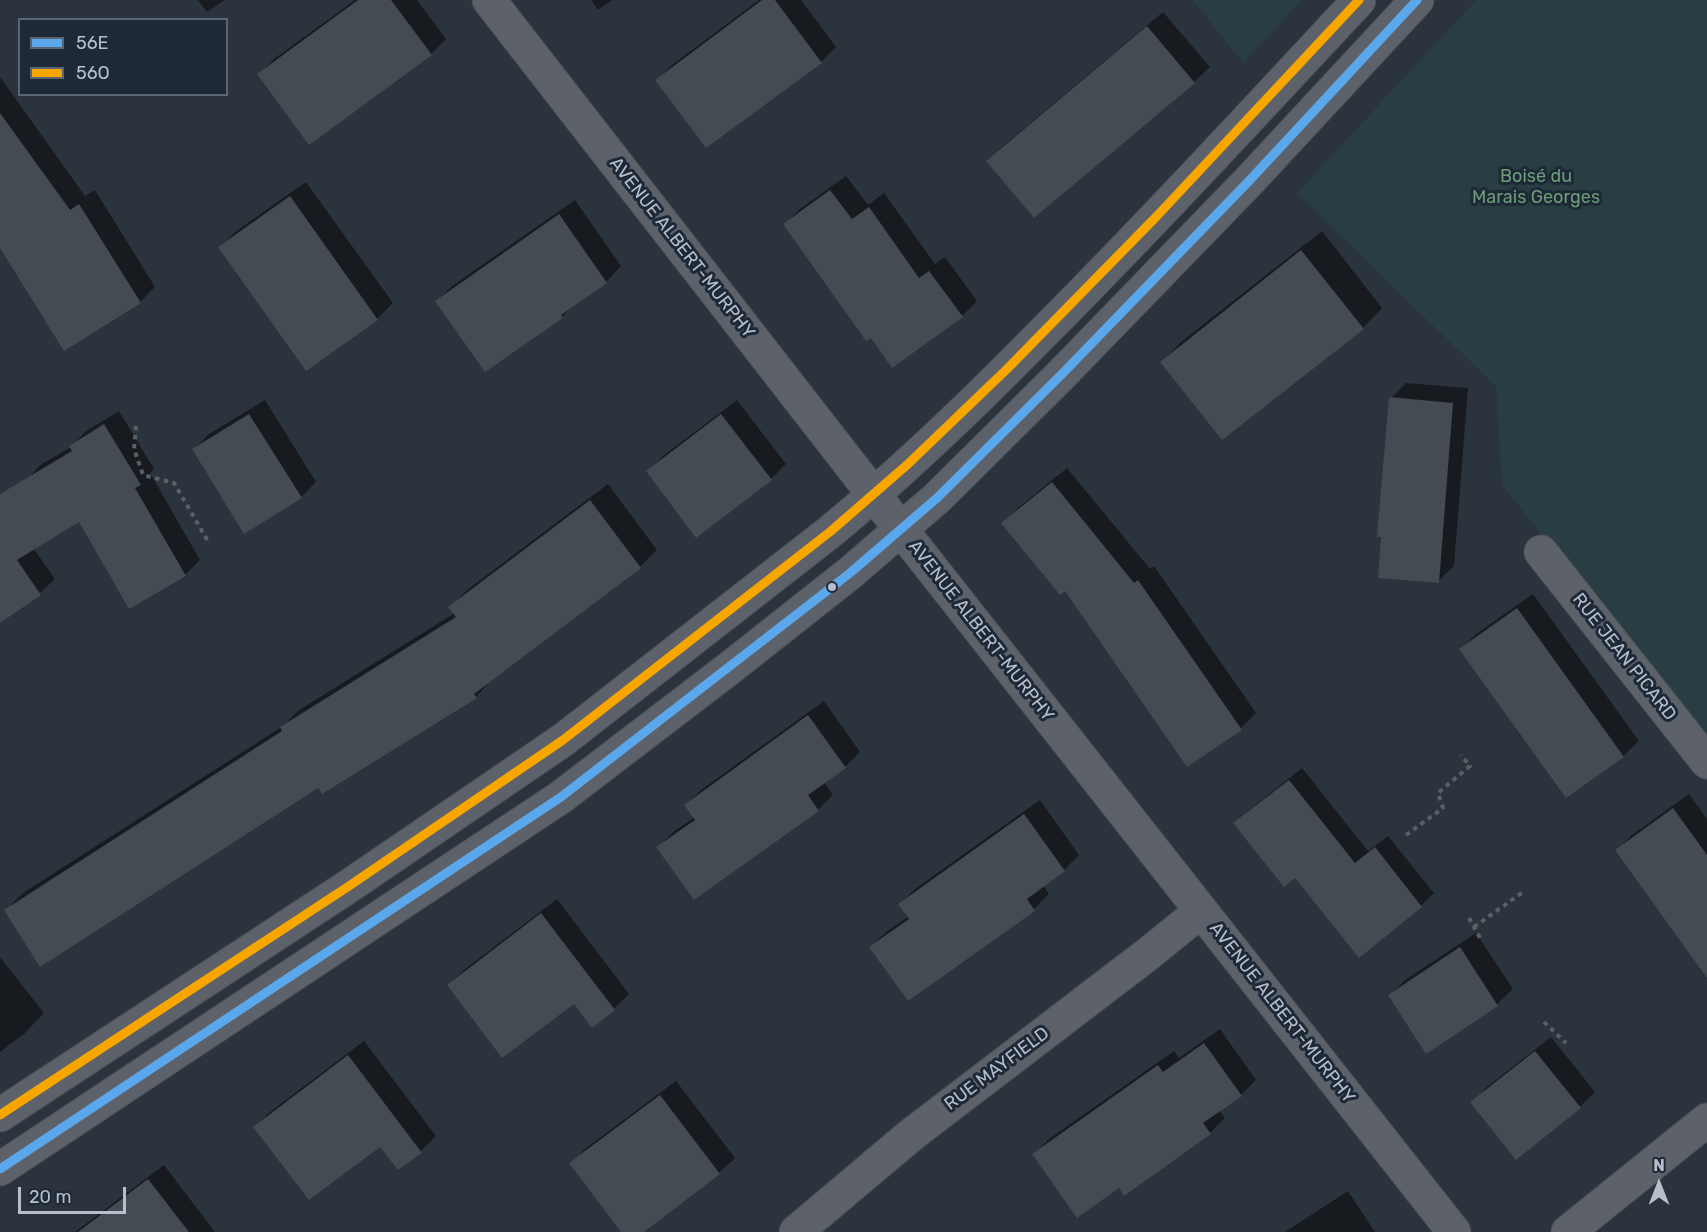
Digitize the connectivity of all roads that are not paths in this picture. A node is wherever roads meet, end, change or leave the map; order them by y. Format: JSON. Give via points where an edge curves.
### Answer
{"nodes":[{"id":1,"x":489,"y":0,"type":"edge"},
{"id":2,"x":1359,"y":0,"type":"edge"},
{"id":3,"x":1417,"y":0,"type":"edge"},
{"id":4,"x":874,"y":495,"type":"junction"},
{"id":5,"x":901,"y":529,"type":"junction"},
{"id":6,"x":1541,"y":552,"type":"dead end"},
{"id":7,"x":1707,"y":762,"type":"edge"},
{"id":8,"x":1201,"y":911,"type":"junction"},
{"id":9,"x":0,"y":1115,"type":"edge"},
{"id":10,"x":1707,"y":1120,"type":"edge"},
{"id":11,"x":0,"y":1168,"type":"edge"},
{"id":12,"x":796,"y":1232,"type":"edge"},
{"id":13,"x":1454,"y":1232,"type":"edge"},
{"id":14,"x":1568,"y":1232,"type":"edge"}],
"edges":[{"from":1,"to":4,"type":"street","name":"AVENUE ALBERT-MURPHY"},
{"from":2,"to":4,"type":"street","via":[[1089,287]]},
{"from":3,"to":5,"type":"street","via":[[1062,374],[967,470]]},
{"from":4,"to":5,"type":"street","name":"AVENUE ALBERT-MURPHY"},
{"from":4,"to":9,"type":"street","via":[[563,740]]},
{"from":5,"to":8,"type":"street","name":"AVENUE ALBERT-MURPHY"},
{"from":5,"to":11,"type":"street","via":[[731,668],[561,797]]},
{"from":6,"to":7,"type":"street","name":"RUE JEAN PICARD"},
{"from":8,"to":12,"type":"street","name":"RUE MAYFIELD","via":[[911,1135]]},
{"from":8,"to":13,"type":"street","name":"AVENUE ALBERT-MURPHY"},
{"from":10,"to":14,"type":"street"}]}
